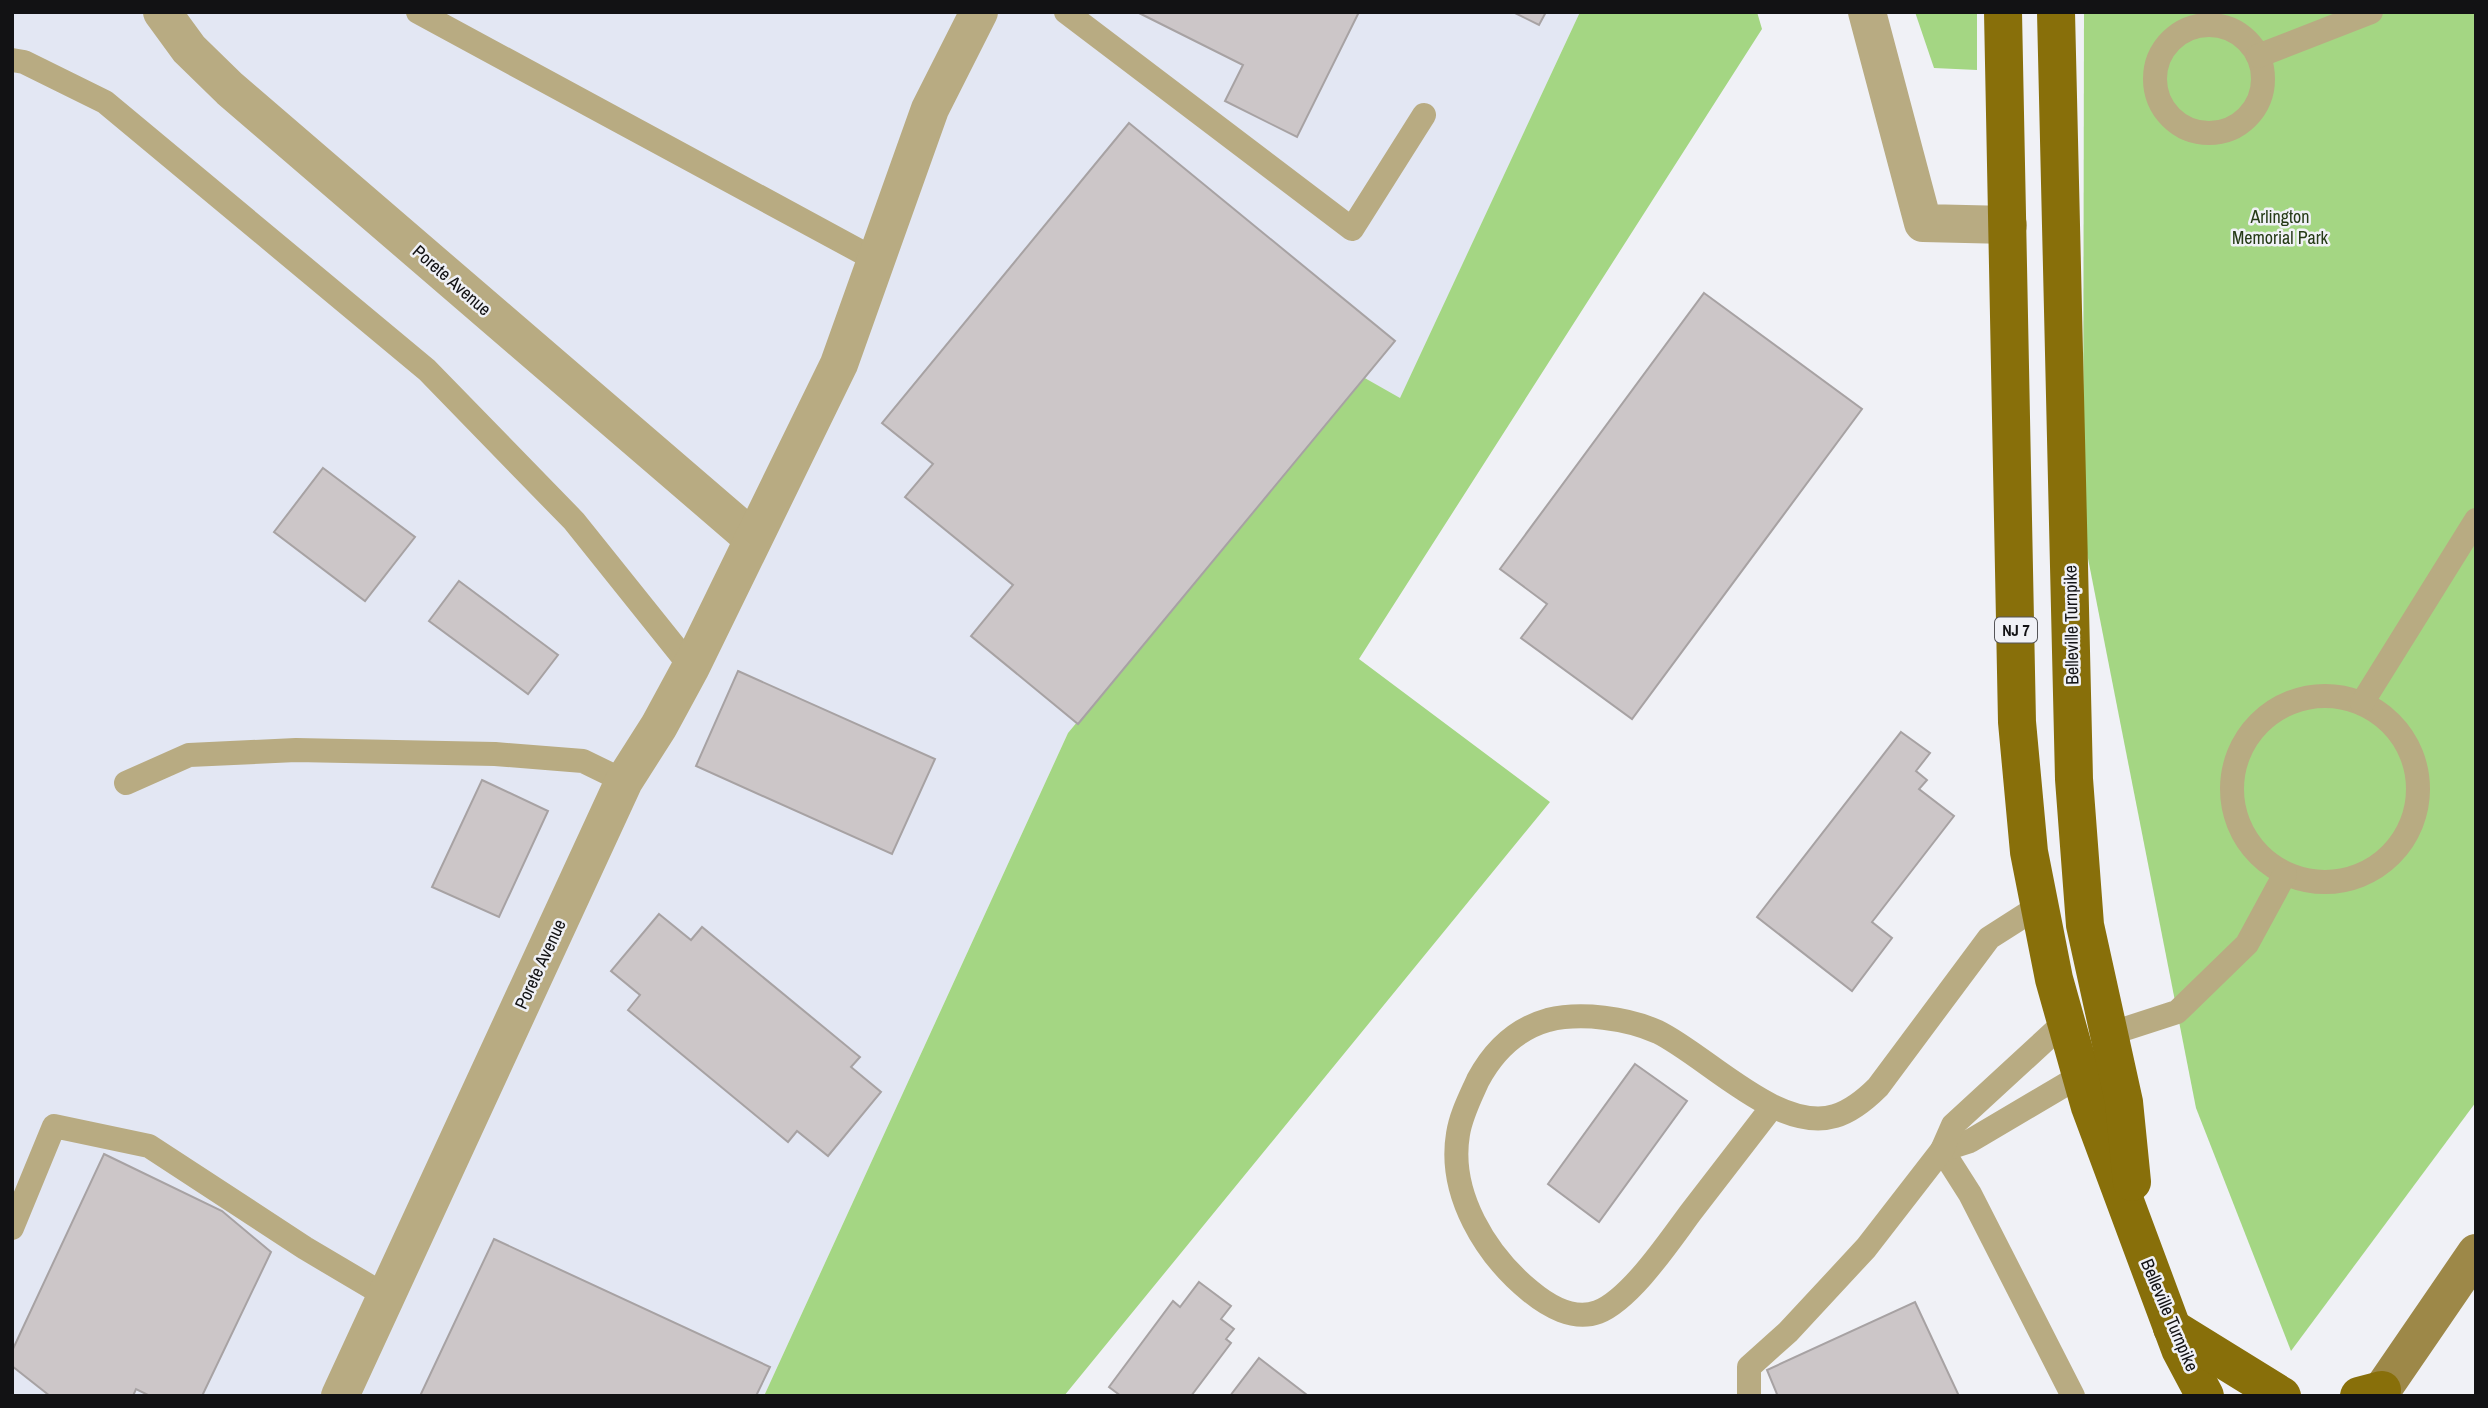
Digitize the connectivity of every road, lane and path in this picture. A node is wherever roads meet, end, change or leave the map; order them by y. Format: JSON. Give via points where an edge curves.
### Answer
{"nodes":[{"id":1,"x":162,"y":12,"type":"edge"},
{"id":2,"x":418,"y":12,"type":"edge"},
{"id":3,"x":979,"y":12,"type":"edge"},
{"id":4,"x":1066,"y":12,"type":"edge"},
{"id":5,"x":1867,"y":12,"type":"edge"},
{"id":6,"x":2003,"y":12,"type":"edge"},
{"id":7,"x":2056,"y":12,"type":"edge"},
{"id":8,"x":2371,"y":12,"type":"edge"},
{"id":9,"x":2258,"y":56,"type":"junction"},
{"id":10,"x":12,"y":60,"type":"edge"},
{"id":11,"x":1424,"y":115,"type":"dead end"},
{"id":12,"x":2008,"y":225,"type":"junction"},
{"id":13,"x":876,"y":260,"type":"junction"},
{"id":14,"x":2476,"y":520,"type":"edge"},
{"id":15,"x":752,"y":538,"type":"junction"},
{"id":16,"x":691,"y":667,"type":"junction"},
{"id":17,"x":2362,"y":703,"type":"junction"},
{"id":18,"x":624,"y":781,"type":"junction"},
{"id":19,"x":126,"y":783,"type":"dead end"},
{"id":20,"x":2285,"y":874,"type":"junction"},
{"id":21,"x":2039,"y":906,"type":"junction"},
{"id":22,"x":2065,"y":1022,"type":"junction"},
{"id":23,"x":2109,"y":1034,"type":"junction"},
{"id":24,"x":2080,"y":1076,"type":"junction"},
{"id":25,"x":1772,"y":1107,"type":"junction"},
{"id":26,"x":1942,"y":1150,"type":"junction"},
{"id":27,"x":12,"y":1228,"type":"edge"},
{"id":28,"x":2136,"y":1233,"type":"junction"},
{"id":29,"x":2476,"y":1253,"type":"edge"},
{"id":30,"x":386,"y":1296,"type":"junction"},
{"id":31,"x":2172,"y":1328,"type":"junction"},
{"id":32,"x":2377,"y":1394,"type":"edge"},
{"id":33,"x":340,"y":1396,"type":"edge"},
{"id":34,"x":1749,"y":1396,"type":"edge"},
{"id":35,"x":2073,"y":1396,"type":"edge"},
{"id":36,"x":2206,"y":1396,"type":"edge"},
{"id":37,"x":2282,"y":1396,"type":"edge"}],
"edges":[{"from":1,"to":15,"type":"street","name":"Porete Avenue","via":[[189,49],[230,89]]},
{"from":2,"to":13,"type":"lane"},
{"from":3,"to":13,"type":"street","name":"Porete Avenue","via":[[930,109]]},
{"from":4,"to":11,"type":"lane","via":[[1352,229]]},
{"from":5,"to":12,"type":"street","via":[[1923,222]]},
{"from":6,"to":12,"type":"main road","name":"Belleville Turnpike","number":"NJ 7"},
{"from":7,"to":23,"type":"main road","name":"Belleville Turnpike","number":"NJ 7","via":[[2074,779],[2085,925]]},
{"from":8,"to":9,"type":"lane"},
{"from":9,"to":9,"type":"lane","via":[[2248,41],[2217,25],[2183,31],[2159,56],[2155,90],[2162,108],[2190,130],[2226,130],[2242,121],[2262,91]]},
{"from":10,"to":16,"type":"lane","via":[[105,102],[427,370],[574,521]]},
{"from":12,"to":21,"type":"main road","name":"Belleville Turnpike","number":"NJ 7","via":[[2017,722],[2029,852]]},
{"from":13,"to":15,"type":"street","name":"Porete Avenue","via":[[839,363]]},
{"from":14,"to":17,"type":"lane"},
{"from":15,"to":16,"type":"street","name":"Porete Avenue"},
{"from":16,"to":18,"type":"street","name":"Porete Avenue"},
{"from":17,"to":20,"type":"lane","via":[[2331,695],[2299,699],[2270,713],[2247,737],[2233,776],[2232,797],[2240,829],[2259,855]]},
{"from":17,"to":20,"type":"lane","via":[[2388,720],[2407,742],[2417,769],[2419,800],[2411,828],[2395,853],[2371,872],[2343,881],[2313,882]]},
{"from":18,"to":19,"type":"lane","via":[[583,761],[495,754],[296,750],[189,754]]},
{"from":18,"to":30,"type":"street","name":"Porete Avenue"},
{"from":20,"to":23,"type":"lane","via":[[2247,944],[2177,1012]]},
{"from":21,"to":22,"type":"main road","name":"Belleville Turnpike","number":"NJ 7"},
{"from":21,"to":25,"type":"lane","via":[[1989,938],[1864,1101],[1834,1116],[1811,1119]]},
{"from":22,"to":24,"type":"main road","name":"Belleville Turnpike","number":"NJ 7"},
{"from":22,"to":26,"type":"lane","via":[[1953,1125]]},
{"from":23,"to":28,"type":"main road","name":"Belleville Turnpike","number":"NJ 7","via":[[2124,1102]]},
{"from":24,"to":26,"type":"lane","via":[[1970,1141]]},
{"from":24,"to":28,"type":"main road","name":"Belleville Turnpike","number":"NJ 7"},
{"from":25,"to":25,"type":"lane","via":[[1656,1032],[1599,1018],[1549,1020],[1505,1043],[1487,1063],[1457,1136],[1461,1190],[1480,1231],[1525,1287],[1558,1309],[1581,1315],[1599,1312],[1652,1264]]},
{"from":26,"to":34,"type":"lane","via":[[1866,1248],[1749,1367]]},
{"from":26,"to":35,"type":"lane","via":[[1970,1194]]},
{"from":27,"to":30,"type":"lane","via":[[54,1126],[149,1146]]},
{"from":28,"to":31,"type":"main road","name":"Belleville Turnpike","number":"NJ 7"},
{"from":29,"to":32,"type":"main road"},
{"from":30,"to":33,"type":"street","name":"Porete Avenue"},
{"from":31,"to":36,"type":"main road","name":"Belleville Turnpike","number":"NJ 7"},
{"from":31,"to":37,"type":"main road"}]}
